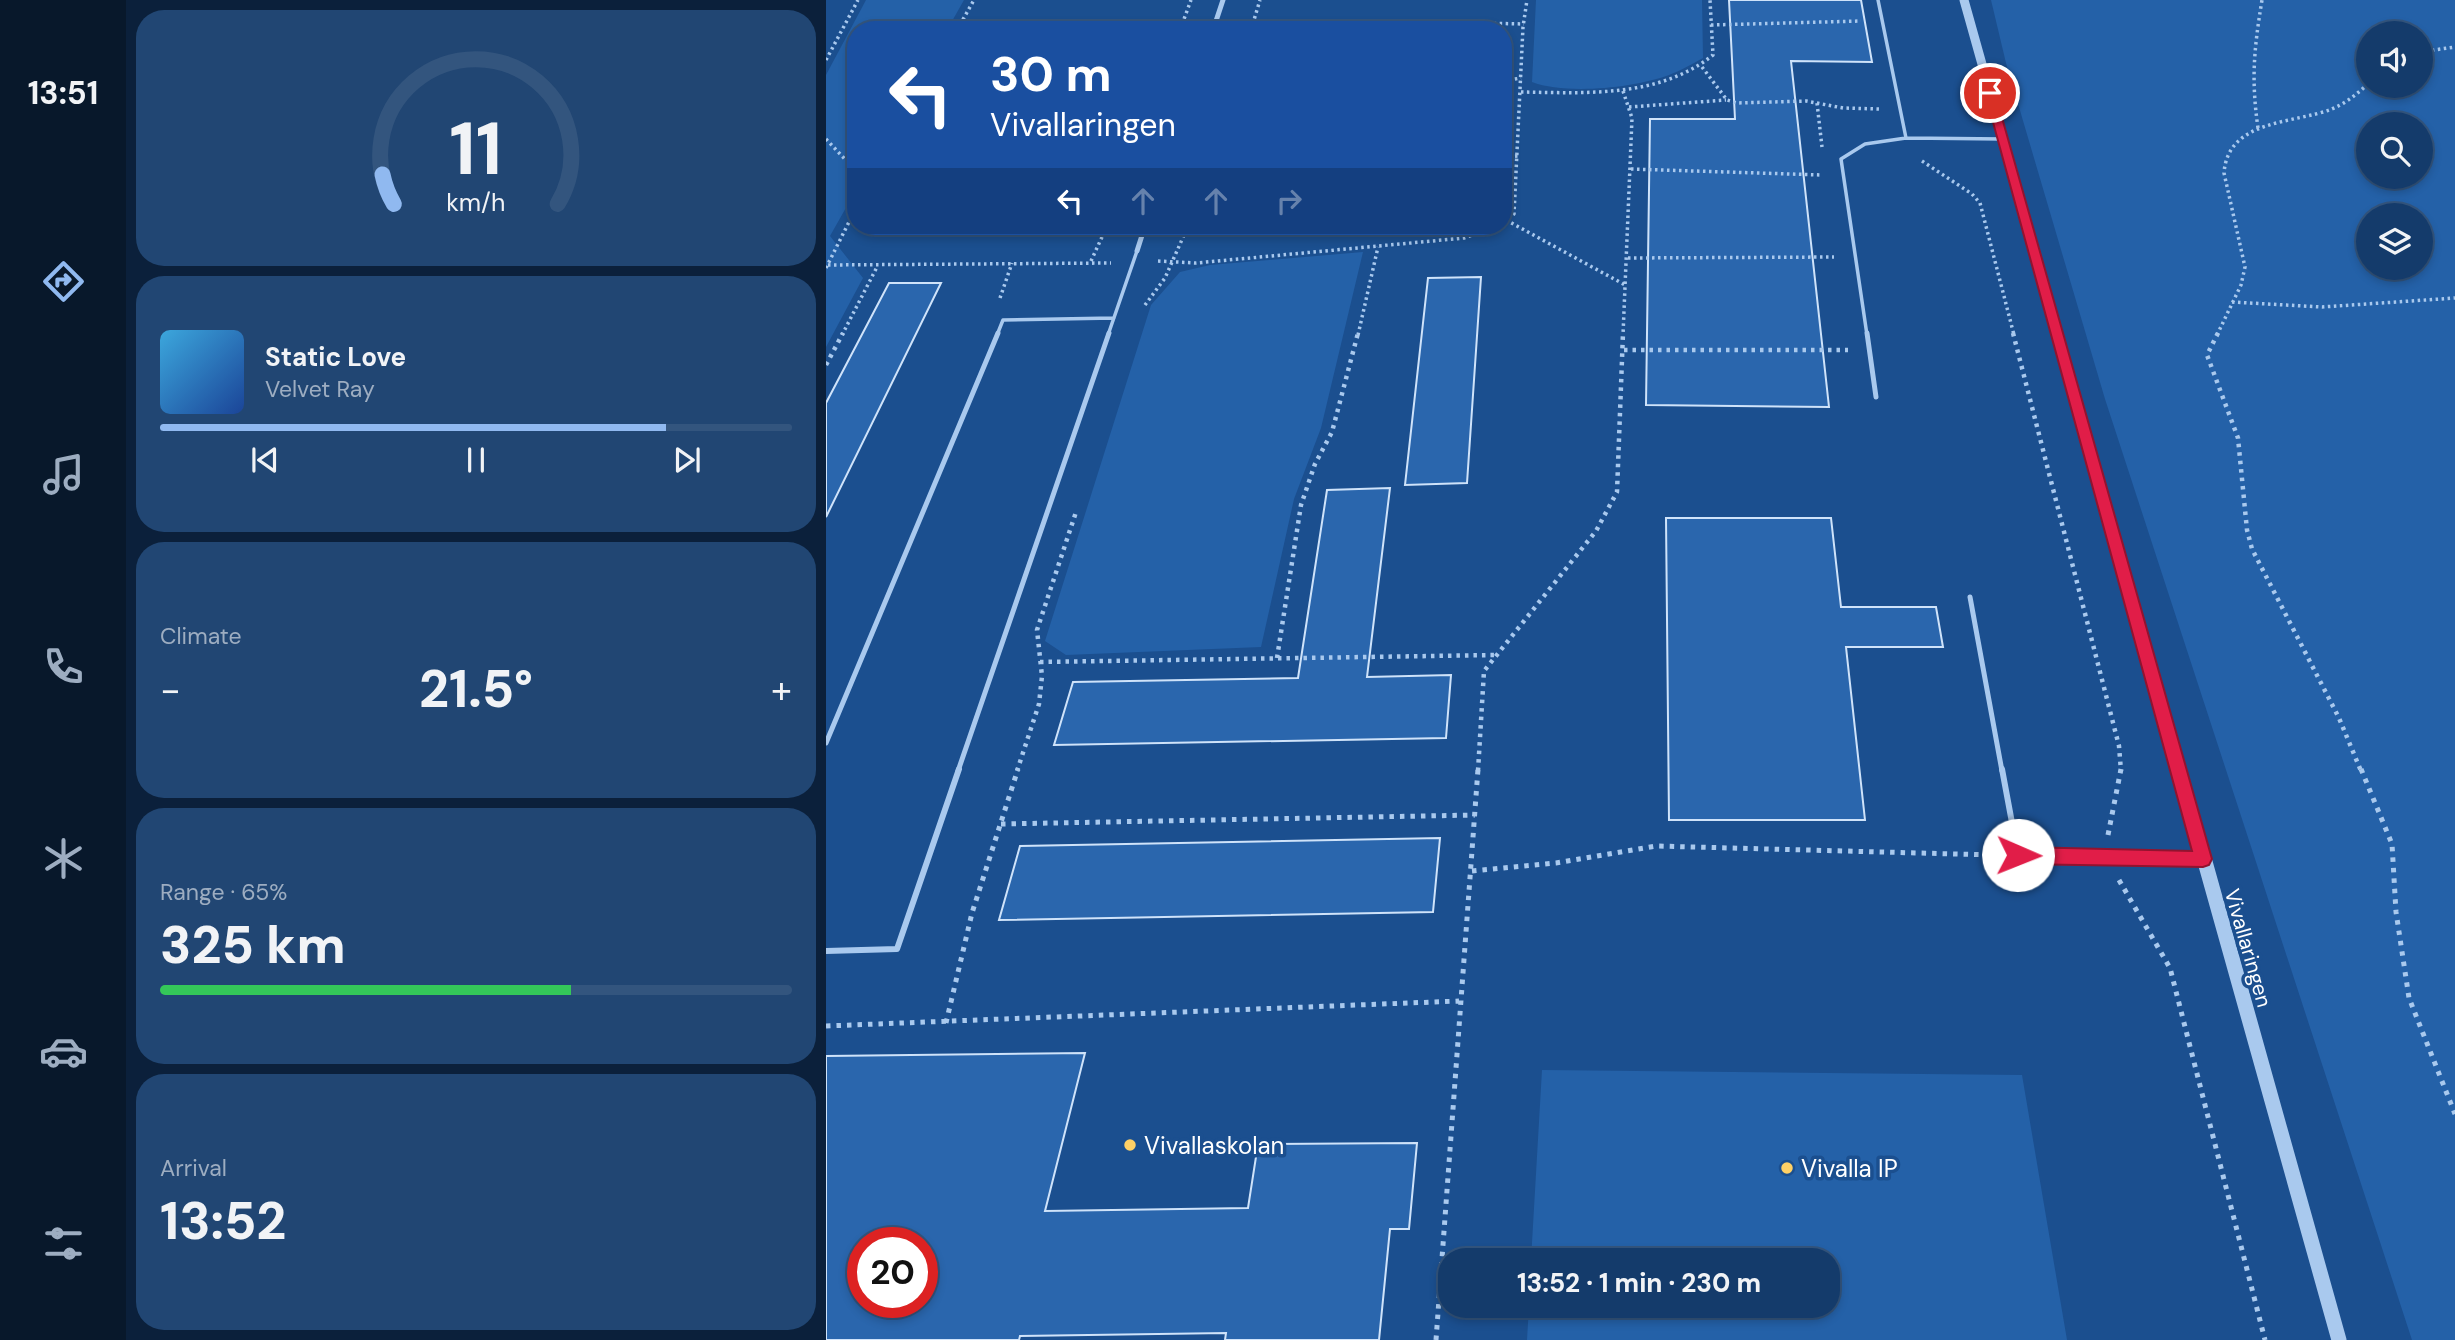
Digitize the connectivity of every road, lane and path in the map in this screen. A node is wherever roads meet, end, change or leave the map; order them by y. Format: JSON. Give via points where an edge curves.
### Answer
{"nodes":[{"id":1,"x":858,"y":0,"type":"edge"},
{"id":2,"x":974,"y":0,"type":"edge"},
{"id":3,"x":1191,"y":0,"type":"edge"},
{"id":4,"x":1223,"y":0,"type":"edge"},
{"id":5,"x":1260,"y":0,"type":"edge"},
{"id":6,"x":1527,"y":0,"type":"edge"},
{"id":7,"x":1710,"y":0,"type":"edge"},
{"id":8,"x":1878,"y":0,"type":"edge"},
{"id":9,"x":1964,"y":0,"type":"edge"},
{"id":10,"x":2262,"y":0,"type":"edge"},
{"id":11,"x":962,"y":21,"type":"edge"},
{"id":12,"x":1183,"y":21,"type":"edge"},
{"id":13,"x":1216,"y":21,"type":"edge"},
{"id":14,"x":1254,"y":21,"type":"edge"},
{"id":15,"x":1883,"y":22,"type":"junction"},
{"id":16,"x":1512,"y":24,"type":"edge"},
{"id":17,"x":1524,"y":24,"type":"junction"},
{"id":18,"x":1712,"y":25,"type":"junction"},
{"id":19,"x":826,"y":42,"type":"edge"},
{"id":20,"x":835,"y":42,"type":"junction"},
{"id":21,"x":2455,"y":47,"type":"edge"},
{"id":22,"x":2433,"y":50,"type":"edge"},
{"id":23,"x":826,"y":60,"type":"edge"},
{"id":24,"x":1702,"y":67,"type":"junction"},
{"id":25,"x":1521,"y":78,"type":"junction"},
{"id":26,"x":1512,"y":80,"type":"edge"},
{"id":27,"x":1623,"y":91,"type":"junction"},
{"id":28,"x":1521,"y":92,"type":"junction"},
{"id":29,"x":2357,"y":98,"type":"edge"},
{"id":30,"x":1727,"y":100,"type":"junction"},
{"id":31,"x":1816,"y":103,"type":"junction"},
{"id":32,"x":1629,"y":107,"type":"junction"},
{"id":33,"x":1901,"y":109,"type":"junction"},
{"id":34,"x":2258,"y":128,"type":"junction"},
{"id":35,"x":1906,"y":138,"type":"junction"},
{"id":36,"x":826,"y":139,"type":"edge"},
{"id":37,"x":2003,"y":139,"type":"junction"},
{"id":38,"x":1822,"y":151,"type":"dead end"},
{"id":39,"x":1512,"y":156,"type":"edge"},
{"id":40,"x":1518,"y":156,"type":"junction"},
{"id":41,"x":847,"y":161,"type":"edge"},
{"id":42,"x":1824,"y":163,"type":"dead end"},
{"id":43,"x":1631,"y":170,"type":"junction"},
{"id":44,"x":1512,"y":215,"type":"edge"},
{"id":45,"x":1512,"y":225,"type":"edge"},
{"id":46,"x":847,"y":226,"type":"edge"},
{"id":47,"x":1103,"y":235,"type":"edge"},
{"id":48,"x":1142,"y":235,"type":"edge"},
{"id":49,"x":1184,"y":235,"type":"edge"},
{"id":50,"x":1475,"y":235,"type":"edge"},
{"id":51,"x":1378,"y":246,"type":"junction"},
{"id":52,"x":1137,"y":251,"type":"joint"},
{"id":53,"x":1855,"y":257,"type":"junction"},
{"id":54,"x":1628,"y":258,"type":"junction"},
{"id":55,"x":1091,"y":261,"type":"junction"},
{"id":56,"x":1174,"y":261,"type":"junction"},
{"id":57,"x":1012,"y":263,"type":"junction"},
{"id":58,"x":1132,"y":264,"type":"junction"},
{"id":59,"x":877,"y":266,"type":"junction"},
{"id":60,"x":827,"y":267,"type":"edge"},
{"id":61,"x":1627,"y":286,"type":"junction"},
{"id":62,"x":2455,"y":298,"type":"edge"},
{"id":63,"x":2232,"y":302,"type":"junction"},
{"id":64,"x":1141,"y":316,"type":"dead end"},
{"id":65,"x":1114,"y":318,"type":"junction"},
{"id":66,"x":1003,"y":320,"type":"junction"},
{"id":67,"x":1625,"y":350,"type":"junction"},
{"id":68,"x":1869,"y":350,"type":"junction"},
{"id":69,"x":826,"y":365,"type":"edge"},
{"id":70,"x":1876,"y":397,"type":"dead end"},
{"id":71,"x":1076,"y":512,"type":"dead end"},
{"id":72,"x":1970,"y":597,"type":"dead end"},
{"id":73,"x":1496,"y":655,"type":"junction"},
{"id":74,"x":1277,"y":658,"type":"junction"},
{"id":75,"x":1040,"y":662,"type":"junction"},
{"id":76,"x":826,"y":743,"type":"edge"},
{"id":77,"x":1475,"y":815,"type":"junction"},
{"id":78,"x":1001,"y":824,"type":"junction"},
{"id":79,"x":2107,"y":831,"type":"dead end"},
{"id":80,"x":2018,"y":855,"type":"junction"},
{"id":81,"x":2203,"y":859,"type":"junction"},
{"id":82,"x":1472,"y":871,"type":"junction"},
{"id":83,"x":2116,"y":875,"type":"dead end"},
{"id":84,"x":826,"y":951,"type":"edge"},
{"id":85,"x":1459,"y":1001,"type":"junction"},
{"id":86,"x":946,"y":1023,"type":"junction"},
{"id":87,"x":826,"y":1027,"type":"edge"},
{"id":88,"x":2455,"y":1114,"type":"edge"},
{"id":89,"x":1436,"y":1340,"type":"edge"},
{"id":90,"x":2265,"y":1340,"type":"edge"},
{"id":91,"x":2339,"y":1340,"type":"edge"}],
"edges":[{"from":1,"to":20,"type":"path"},
{"from":2,"to":11,"type":"path"},
{"from":3,"to":12,"type":"path"},
{"from":4,"to":13,"type":"street"},
{"from":5,"to":14,"type":"path"},
{"from":6,"to":17,"type":"path"},
{"from":7,"to":18,"type":"path"},
{"from":8,"to":15,"type":"lane"},
{"from":9,"to":37,"type":"street","name":"Vivallaringen"},
{"from":10,"to":34,"type":"path","via":[[2252,86]]},
{"from":15,"to":18,"type":"path","via":[[1789,19]]},
{"from":15,"to":33,"type":"lane"},
{"from":16,"to":17,"type":"path"},
{"from":17,"to":25,"type":"path"},
{"from":18,"to":24,"type":"path","via":[[1713,55]]},
{"from":19,"to":20,"type":"path"},
{"from":20,"to":23,"type":"path"},
{"from":21,"to":22,"type":"path"},
{"from":24,"to":27,"type":"path"},
{"from":24,"to":30,"type":"path"},
{"from":25,"to":26,"type":"path"},
{"from":25,"to":28,"type":"path"},
{"from":27,"to":28,"type":"path"},
{"from":27,"to":32,"type":"path"},
{"from":28,"to":40,"type":"path"},
{"from":29,"to":34,"type":"path","via":[[2336,109]]},
{"from":30,"to":31,"type":"path"},
{"from":30,"to":32,"type":"path"},
{"from":31,"to":33,"type":"path"},
{"from":31,"to":38,"type":"path"},
{"from":32,"to":43,"type":"path"},
{"from":33,"to":35,"type":"lane"},
{"from":34,"to":63,"type":"path","via":[[2230,148],[2224,163],[2228,201],[2239,226],[2246,269]]},
{"from":35,"to":37,"type":"lane"},
{"from":35,"to":53,"type":"lane","via":[[1865,144],[1841,159]]},
{"from":35,"to":79,"type":"path","via":[[1920,160],[1980,203],[2119,747],[2121,776]]},
{"from":36,"to":41,"type":"path"},
{"from":37,"to":81,"type":"street","name":"Vivallaringen"},
{"from":39,"to":40,"type":"path"},
{"from":40,"to":44,"type":"path"},
{"from":42,"to":43,"type":"path","via":[[1825,175]]},
{"from":43,"to":54,"type":"path"},
{"from":45,"to":61,"type":"path"},
{"from":46,"to":60,"type":"path"},
{"from":47,"to":55,"type":"path"},
{"from":48,"to":52,"type":"street"},
{"from":49,"to":56,"type":"path"},
{"from":50,"to":51,"type":"path"},
{"from":51,"to":56,"type":"path","via":[[1196,263]]},
{"from":51,"to":74,"type":"path","via":[[1344,395],[1301,505]]},
{"from":52,"to":58,"type":"lane"},
{"from":53,"to":54,"type":"path"},
{"from":53,"to":68,"type":"lane"},
{"from":54,"to":61,"type":"path"},
{"from":55,"to":57,"type":"path"},
{"from":55,"to":58,"type":"path"},
{"from":56,"to":58,"type":"path"},
{"from":56,"to":64,"type":"path"},
{"from":57,"to":59,"type":"path"},
{"from":57,"to":66,"type":"path","via":[[999,300],[1006,305]]},
{"from":58,"to":65,"type":"lane"},
{"from":59,"to":60,"type":"path"},
{"from":59,"to":69,"type":"path"},
{"from":61,"to":67,"type":"path"},
{"from":62,"to":63,"type":"path","via":[[2322,307]]},
{"from":63,"to":88,"type":"path","via":[[2207,355],[2238,438],[2252,549],[2339,718],[2392,844],[2409,998]]},
{"from":65,"to":66,"type":"lane"},
{"from":65,"to":84,"type":"lane","via":[[897,950]]},
{"from":66,"to":76,"type":"lane"},
{"from":67,"to":68,"type":"path"},
{"from":67,"to":73,"type":"path","via":[[1617,492],[1596,531]]},
{"from":68,"to":70,"type":"lane"},
{"from":71,"to":75,"type":"path","via":[[1037,630]]},
{"from":72,"to":80,"type":"lane"},
{"from":73,"to":74,"type":"path"},
{"from":73,"to":77,"type":"path","via":[[1484,671]]},
{"from":74,"to":75,"type":"path"},
{"from":75,"to":78,"type":"path","via":[[1039,704]]},
{"from":77,"to":78,"type":"path"},
{"from":77,"to":82,"type":"path"},
{"from":78,"to":86,"type":"path","via":[[972,913]]},
{"from":80,"to":81,"type":"lane"},
{"from":80,"to":82,"type":"path","via":[[1656,846]]},
{"from":81,"to":91,"type":"street","name":"Vivallaringen"},
{"from":82,"to":85,"type":"path"},
{"from":83,"to":90,"type":"path","via":[[2170,968]]},
{"from":85,"to":86,"type":"path"},
{"from":85,"to":89,"type":"path"},
{"from":86,"to":87,"type":"path"}]}
